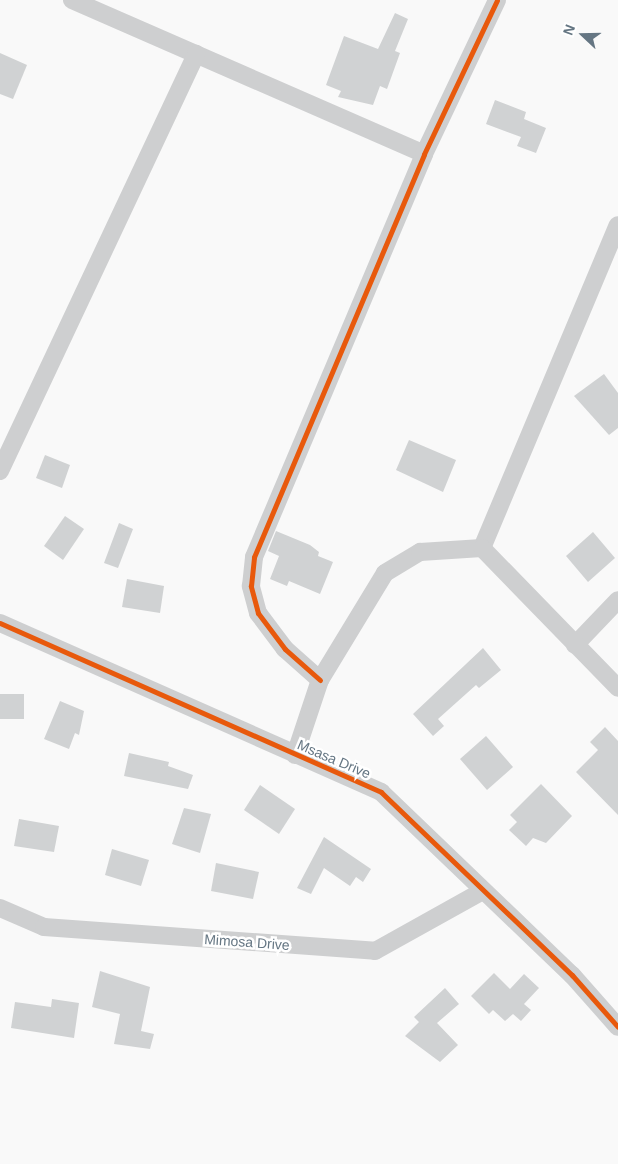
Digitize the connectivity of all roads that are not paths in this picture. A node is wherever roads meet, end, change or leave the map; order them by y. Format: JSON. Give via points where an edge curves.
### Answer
{"nodes":[{"id":1,"x":72,"y":0,"type":"edge"},
{"id":2,"x":497,"y":0,"type":"edge"},
{"id":3,"x":196,"y":54,"type":"junction"},
{"id":4,"x":424,"y":154,"type":"junction"},
{"id":5,"x":618,"y":225,"type":"edge"},
{"id":6,"x":0,"y":472,"type":"edge"},
{"id":7,"x":482,"y":548,"type":"junction"},
{"id":8,"x":618,"y":600,"type":"edge"},
{"id":9,"x":0,"y":624,"type":"edge"},
{"id":10,"x":575,"y":644,"type":"junction"},
{"id":11,"x":320,"y":680,"type":"junction"},
{"id":12,"x":618,"y":688,"type":"edge"},
{"id":13,"x":295,"y":755,"type":"junction"},
{"id":14,"x":483,"y":891,"type":"junction"},
{"id":15,"x":0,"y":908,"type":"edge"},
{"id":16,"x":618,"y":1027,"type":"edge"}],
"edges":[{"from":1,"to":3,"type":"street"},
{"from":2,"to":4,"type":"street"},
{"from":3,"to":4,"type":"street"},
{"from":3,"to":6,"type":"street"},
{"from":4,"to":11,"type":"street","via":[[254,557],[251,586],[258,613],[285,648]]},
{"from":5,"to":7,"type":"street"},
{"from":7,"to":10,"type":"street"},
{"from":7,"to":11,"type":"street","via":[[420,552],[394,564]]},
{"from":8,"to":10,"type":"street"},
{"from":9,"to":13,"type":"street","name":"Msasa Drive"},
{"from":10,"to":12,"type":"street"},
{"from":11,"to":13,"type":"street"},
{"from":13,"to":14,"type":"street","name":"Msasa Drive","via":[[381,792]]},
{"from":14,"to":15,"type":"street","name":"Mimosa Drive","via":[[375,951],[44,927]]},
{"from":14,"to":16,"type":"street","name":"Msasa Drive","via":[[572,975]]}]}
